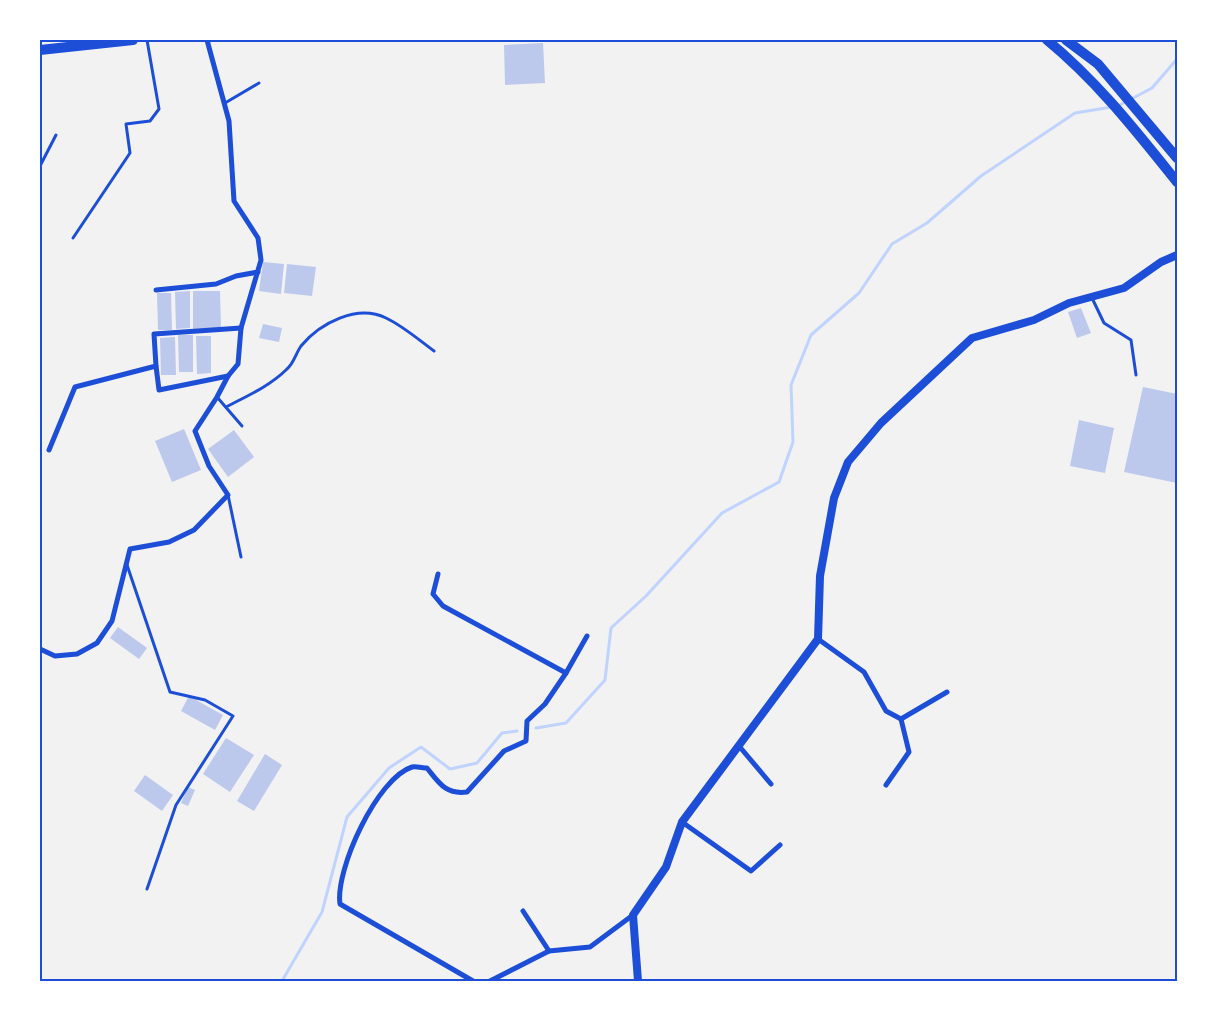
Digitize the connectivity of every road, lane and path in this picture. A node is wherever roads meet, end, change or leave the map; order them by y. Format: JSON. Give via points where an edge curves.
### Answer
{"nodes":[{"id":1,"x":133,"y":40,"type":"edge"},
{"id":2,"x":147,"y":40,"type":"edge"},
{"id":3,"x":207,"y":40,"type":"edge"},
{"id":4,"x":1047,"y":40,"type":"edge"},
{"id":5,"x":1066,"y":40,"type":"edge"},
{"id":6,"x":40,"y":50,"type":"edge"},
{"id":7,"x":259,"y":83,"type":"dead end"},
{"id":8,"x":224,"y":103,"type":"junction"},
{"id":9,"x":56,"y":134,"type":"dead end"},
{"id":10,"x":1177,"y":158,"type":"edge"},
{"id":11,"x":40,"y":166,"type":"edge"},
{"id":12,"x":1177,"y":182,"type":"edge"},
{"id":13,"x":73,"y":238,"type":"dead end"},
{"id":14,"x":1177,"y":255,"type":"edge"},
{"id":15,"x":258,"y":272,"type":"junction"},
{"id":16,"x":156,"y":290,"type":"dead end"},
{"id":17,"x":1092,"y":297,"type":"junction"},
{"id":18,"x":241,"y":328,"type":"junction"},
{"id":19,"x":434,"y":351,"type":"dead end"},
{"id":20,"x":156,"y":366,"type":"junction"},
{"id":21,"x":1136,"y":375,"type":"dead end"},
{"id":22,"x":228,"y":376,"type":"junction"},
{"id":23,"x":217,"y":397,"type":"junction"},
{"id":24,"x":226,"y":407,"type":"junction"},
{"id":25,"x":242,"y":426,"type":"dead end"},
{"id":26,"x":49,"y":450,"type":"dead end"},
{"id":27,"x":228,"y":495,"type":"junction"},
{"id":28,"x":241,"y":557,"type":"dead end"},
{"id":29,"x":126,"y":562,"type":"junction"},
{"id":30,"x":438,"y":574,"type":"dead end"},
{"id":31,"x":587,"y":636,"type":"dead end"},
{"id":32,"x":818,"y":639,"type":"junction"},
{"id":33,"x":40,"y":649,"type":"edge"},
{"id":34,"x":566,"y":673,"type":"junction"},
{"id":35,"x":946,"y":692,"type":"dead end"},
{"id":36,"x":901,"y":720,"type":"junction"},
{"id":37,"x":739,"y":746,"type":"junction"},
{"id":38,"x":771,"y":784,"type":"dead end"},
{"id":39,"x":886,"y":785,"type":"dead end"},
{"id":40,"x":682,"y":822,"type":"junction"},
{"id":41,"x":780,"y":845,"type":"dead end"},
{"id":42,"x":147,"y":889,"type":"dead end"},
{"id":43,"x":523,"y":911,"type":"dead end"},
{"id":44,"x":633,"y":915,"type":"junction"},
{"id":45,"x":549,"y":952,"type":"junction"},
{"id":46,"x":473,"y":981,"type":"edge"},
{"id":47,"x":490,"y":981,"type":"edge"},
{"id":48,"x":638,"y":981,"type":"edge"}],
"edges":[{"from":1,"to":6,"type":"main road"},
{"from":2,"to":13,"type":"lane","via":[[159,108],[150,121],[126,124],[130,152]]},
{"from":3,"to":8,"type":"street"},
{"from":4,"to":12,"type":"main road","via":[[1102,90]]},
{"from":5,"to":10,"type":"main road","via":[[1098,64]]},
{"from":7,"to":8,"type":"lane"},
{"from":8,"to":15,"type":"street","via":[[229,121],[234,201],[258,238],[261,260]]},
{"from":9,"to":11,"type":"lane"},
{"from":14,"to":17,"type":"street","via":[[1161,262],[1124,288]]},
{"from":15,"to":16,"type":"street","via":[[216,284]]},
{"from":15,"to":18,"type":"street"},
{"from":17,"to":21,"type":"lane","via":[[1104,323],[1132,340]]},
{"from":17,"to":32,"type":"street","via":[[1069,303],[1034,320],[972,338],[881,423],[848,462],[834,498],[820,576]]},
{"from":18,"to":20,"type":"street","via":[[154,334]]},
{"from":18,"to":22,"type":"street","via":[[238,364]]},
{"from":19,"to":24,"type":"lane","via":[[386,318],[363,313],[344,317],[326,324],[301,346],[289,368],[273,381]]},
{"from":20,"to":22,"type":"street","via":[[159,390]]},
{"from":20,"to":26,"type":"street","via":[[75,387]]},
{"from":22,"to":23,"type":"street"},
{"from":23,"to":24,"type":"lane"},
{"from":23,"to":27,"type":"street","via":[[195,431],[209,466]]},
{"from":24,"to":25,"type":"lane"},
{"from":27,"to":28,"type":"lane"},
{"from":27,"to":29,"type":"street","via":[[194,530],[169,542],[130,549]]},
{"from":29,"to":33,"type":"street","via":[[112,622],[97,643],[69,655],[55,656]]},
{"from":29,"to":42,"type":"lane","via":[[170,692],[205,700],[233,716],[176,805]]},
{"from":30,"to":34,"type":"street","via":[[433,594],[443,606]]},
{"from":31,"to":34,"type":"street"},
{"from":32,"to":36,"type":"street","via":[[864,672],[886,711]]},
{"from":32,"to":37,"type":"street"},
{"from":34,"to":46,"type":"street","via":[[545,704],[527,721],[526,741],[504,751],[467,792],[444,789],[427,768],[413,767],[396,777],[372,806],[356,837],[338,892],[340,904]]},
{"from":35,"to":36,"type":"street"},
{"from":36,"to":39,"type":"street","via":[[909,752]]},
{"from":37,"to":38,"type":"street"},
{"from":37,"to":40,"type":"street"},
{"from":40,"to":41,"type":"street","via":[[751,871]]},
{"from":40,"to":44,"type":"street","via":[[666,867]]},
{"from":43,"to":45,"type":"street"},
{"from":44,"to":45,"type":"street","via":[[590,947]]},
{"from":44,"to":48,"type":"street"},
{"from":45,"to":47,"type":"street"}]}
